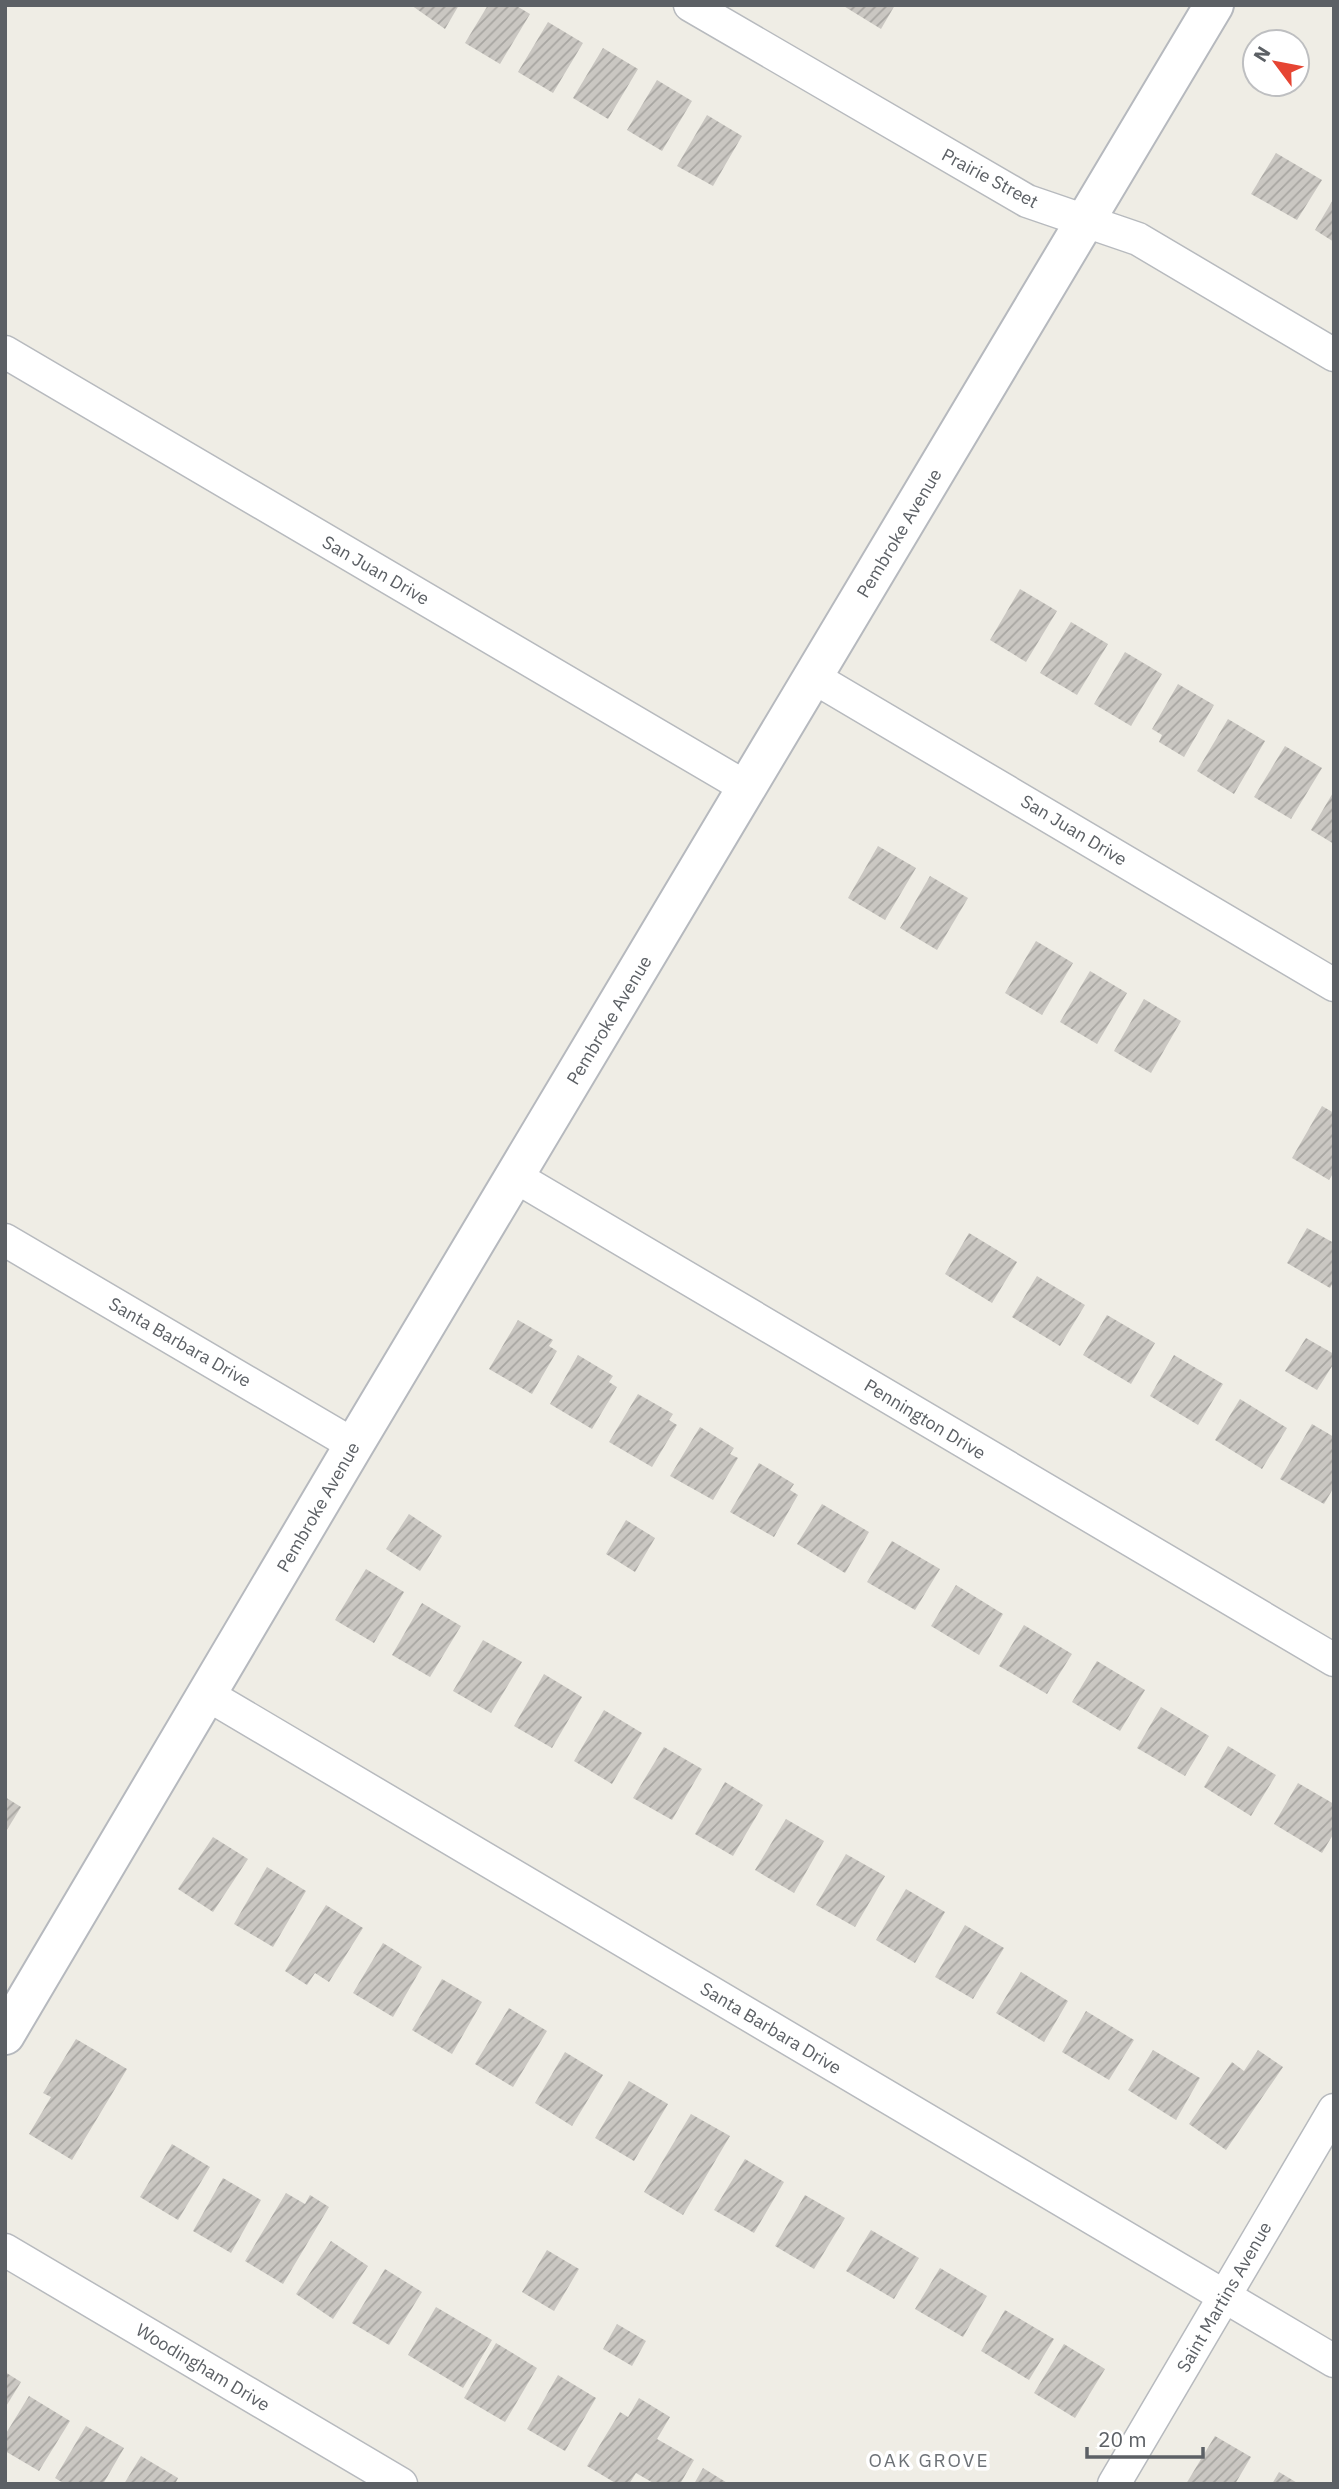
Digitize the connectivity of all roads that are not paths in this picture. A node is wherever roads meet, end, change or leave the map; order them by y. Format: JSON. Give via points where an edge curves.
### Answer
{"nodes":[{"id":1,"x":690,"y":5,"type":"edge"},
{"id":2,"x":1214,"y":5,"type":"edge"},
{"id":3,"x":1086,"y":222,"type":"junction"},
{"id":4,"x":5,"y":352,"type":"edge"},
{"id":5,"x":1334,"y":355,"type":"edge"},
{"id":6,"x":813,"y":677,"type":"junction"},
{"id":7,"x":747,"y":788,"type":"junction"},
{"id":8,"x":1334,"y":985,"type":"edge"},
{"id":9,"x":516,"y":1177,"type":"junction"},
{"id":10,"x":5,"y":1240,"type":"edge"},
{"id":11,"x":354,"y":1445,"type":"junction"},
{"id":12,"x":1334,"y":1660,"type":"edge"},
{"id":13,"x":208,"y":1695,"type":"junction"},
{"id":14,"x":5,"y":2035,"type":"edge"},
{"id":15,"x":1334,"y":2110,"type":"edge"},
{"id":16,"x":5,"y":2250,"type":"edge"},
{"id":17,"x":1225,"y":2296,"type":"junction"},
{"id":18,"x":1334,"y":2361,"type":"edge"},
{"id":19,"x":401,"y":2484,"type":"edge"},
{"id":20,"x":1114,"y":2484,"type":"edge"}],
"edges":[{"from":1,"to":3,"type":"street","name":"Prairie Street","via":[[1027,201]]},
{"from":2,"to":3,"type":"street","name":"Pembroke Avenue"},
{"from":3,"to":5,"type":"street","name":"Prairie Street","via":[[1138,239]]},
{"from":3,"to":6,"type":"street","name":"Pembroke Avenue"},
{"from":4,"to":7,"type":"street","name":"San Juan Drive"},
{"from":6,"to":7,"type":"street","name":"Pembroke Avenue"},
{"from":6,"to":8,"type":"street","name":"San Juan Drive"},
{"from":7,"to":9,"type":"street","name":"Pembroke Avenue"},
{"from":9,"to":11,"type":"street","name":"Pembroke Avenue"},
{"from":9,"to":12,"type":"street","name":"Pennington Drive"},
{"from":10,"to":11,"type":"street","name":"Santa Barbara Drive"},
{"from":11,"to":13,"type":"street","name":"Pembroke Avenue"},
{"from":13,"to":14,"type":"street","name":"Pembroke Avenue"},
{"from":13,"to":17,"type":"street","name":"Santa Barbara Drive"},
{"from":15,"to":17,"type":"street","name":"Saint Martins Avenue"},
{"from":16,"to":19,"type":"street","name":"Woodingham Drive"},
{"from":17,"to":18,"type":"street","name":"Santa Barbara Drive"},
{"from":17,"to":20,"type":"street","name":"Saint Martins Avenue"}]}
